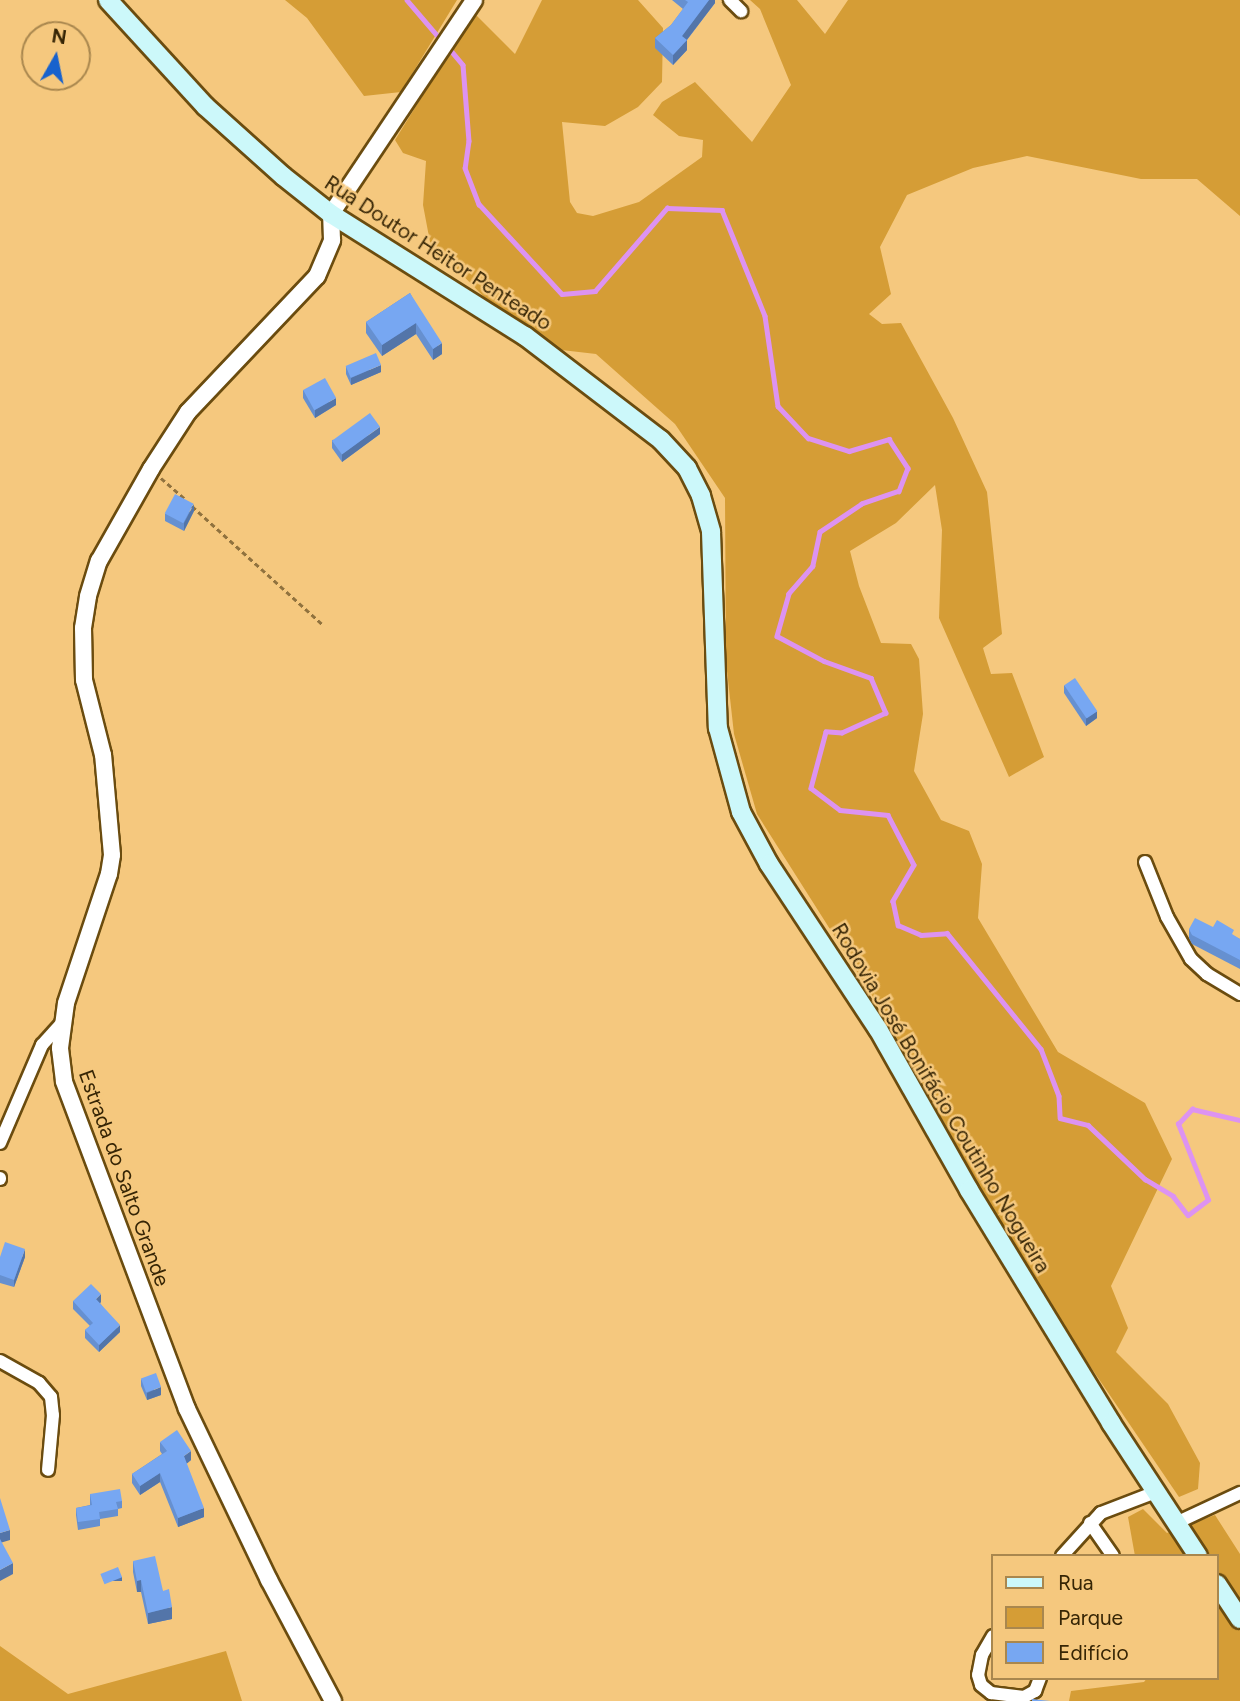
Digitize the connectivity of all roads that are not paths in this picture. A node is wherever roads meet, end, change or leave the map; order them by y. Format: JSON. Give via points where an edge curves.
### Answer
{"nodes":[{"id":1,"x":108,"y":0,"type":"edge"},
{"id":2,"x":474,"y":0,"type":"edge"},
{"id":3,"x":730,"y":0,"type":"edge"},
{"id":4,"x":741,"y":11,"type":"dead end"},
{"id":5,"x":331,"y":214,"type":"junction"},
{"id":6,"x":712,"y":555,"type":"joint"},
{"id":7,"x":1145,"y":862,"type":"dead end"},
{"id":8,"x":1240,"y":994,"type":"edge"},
{"id":9,"x":61,"y":1024,"type":"junction"},
{"id":10,"x":0,"y":1143,"type":"edge"},
{"id":11,"x":0,"y":1361,"type":"edge"},
{"id":12,"x":48,"y":1471,"type":"dead end"},
{"id":13,"x":1156,"y":1492,"type":"junction"},
{"id":14,"x":1240,"y":1493,"type":"edge"},
{"id":15,"x":1090,"y":1523,"type":"junction"},
{"id":16,"x":1176,"y":1523,"type":"junction"},
{"id":17,"x":1064,"y":1554,"type":"edge"},
{"id":18,"x":1112,"y":1554,"type":"edge"},
{"id":19,"x":1197,"y":1554,"type":"edge"},
{"id":20,"x":1219,"y":1587,"type":"edge"},
{"id":21,"x":1240,"y":1619,"type":"edge"},
{"id":22,"x":992,"y":1638,"type":"edge"},
{"id":23,"x":1039,"y":1680,"type":"edge"},
{"id":24,"x":333,"y":1701,"type":"edge"}],
"edges":[{"from":1,"to":5,"type":"main road","name":"Rua Doutor Heitor Penteado","via":[[214,114]]},
{"from":2,"to":5,"type":"street"},
{"from":3,"to":4,"type":"street"},
{"from":5,"to":6,"type":"main road","name":"Rua Doutor Heitor Penteado","via":[[524,336],[661,440],[696,482],[707,512]]},
{"from":5,"to":9,"type":"street","name":"Estrada do Salto Grande","via":[[332,240],[317,276],[188,412],[99,561],[83,628],[84,680],[103,755],[112,855]]},
{"from":6,"to":13,"type":"main road","name":"Rodovia José Bonifácio Coutinho Nogueira","via":[[718,728],[741,812],[769,864],[878,1029],[969,1190]]},
{"from":7,"to":8,"type":"street","via":[[1167,917],[1191,959]]},
{"from":9,"to":10,"type":"street","via":[[42,1045]]},
{"from":9,"to":24,"type":"street","name":"Estrada do Salto Grande","via":[[64,1081],[187,1409]]},
{"from":11,"to":12,"type":"street","via":[[39,1383],[51,1398]]},
{"from":13,"to":15,"type":"street","via":[[1112,1507]]},
{"from":13,"to":16,"type":"main road","name":"Rodovia José Bonifácio Coutinho Nogueira"},
{"from":14,"to":16,"type":"street"},
{"from":15,"to":17,"type":"street"},
{"from":15,"to":18,"type":"street"},
{"from":16,"to":19,"type":"main road","name":"Rodovia José Bonifácio Coutinho Nogueira"},
{"from":20,"to":21,"type":"main road"},
{"from":22,"to":23,"type":"street","via":[[982,1655],[981,1685],[991,1693],[1024,1697],[1035,1691]]}]}
